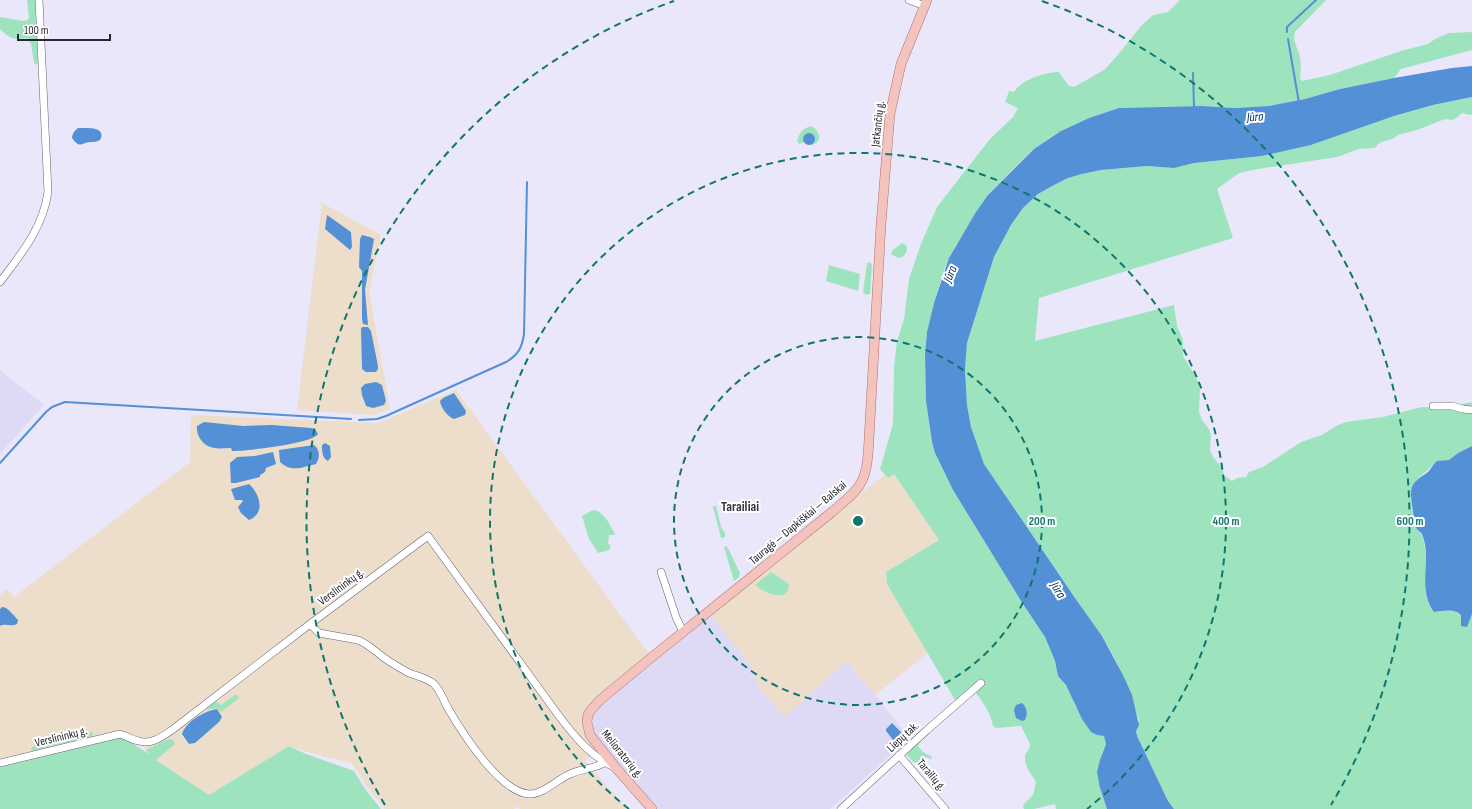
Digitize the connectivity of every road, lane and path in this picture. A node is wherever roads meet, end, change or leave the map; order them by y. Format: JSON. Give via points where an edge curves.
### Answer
{"nodes":[{"id":1,"x":39,"y":0,"type":"edge"},
{"id":2,"x":908,"y":0,"type":"edge"},
{"id":3,"x":926,"y":3,"type":"edge"},
{"id":4,"x":879,"y":256,"type":"joint"},
{"id":5,"x":0,"y":282,"type":"edge"},
{"id":6,"x":1433,"y":406,"type":"dead end"},
{"id":7,"x":1472,"y":410,"type":"edge"},
{"id":8,"x":661,"y":572,"type":"dead end"},
{"id":9,"x":310,"y":624,"type":"junction"},
{"id":10,"x":683,"y":632,"type":"junction"},
{"id":11,"x":981,"y":683,"type":"dead end"},
{"id":12,"x":591,"y":710,"type":"joint"},
{"id":13,"x":899,"y":755,"type":"junction"},
{"id":14,"x":0,"y":763,"type":"edge"},
{"id":15,"x":604,"y":763,"type":"junction"},
{"id":16,"x":616,"y":768,"type":"junction"},
{"id":17,"x":652,"y":809,"type":"edge"},
{"id":18,"x":841,"y":809,"type":"edge"},
{"id":19,"x":945,"y":809,"type":"edge"}],
"edges":[{"from":1,"to":5,"type":"street","via":[[47,206],[25,250]]},
{"from":2,"to":3,"type":"street"},
{"from":3,"to":4,"type":"main road","name":"Jatkančių g.","via":[[901,64],[893,96]]},
{"from":4,"to":10,"type":"main road","name":"Tauragė — Dapkiškiai — Balskai","via":[[869,439],[866,469],[860,485],[832,512]]},
{"from":6,"to":7,"type":"street"},
{"from":8,"to":10,"type":"street"},
{"from":9,"to":14,"type":"street","name":"Verslininkų g.","via":[[157,740],[139,741],[120,734]]},
{"from":9,"to":15,"type":"street","via":[[319,633],[364,642],[399,668],[434,684],[470,743],[504,782],[520,793],[536,793],[570,774]]},
{"from":9,"to":15,"type":"street","name":"Verslininkų g.","via":[[428,536],[558,716],[585,748]]},
{"from":10,"to":12,"type":"main road","name":"Tauragė — Dapkiškiai — Balskai"},
{"from":11,"to":13,"type":"street","name":"Liepų tak."},
{"from":12,"to":16,"type":"main road","name":"Melioratorių g.","via":[[587,718],[589,732]]},
{"from":13,"to":18,"type":"street","name":"Liepų tak."},
{"from":13,"to":19,"type":"street","name":"Tarailių g."},
{"from":15,"to":16,"type":"street","name":"Verslininkų g."},
{"from":16,"to":17,"type":"main road","name":"Melioratorių g."}]}
